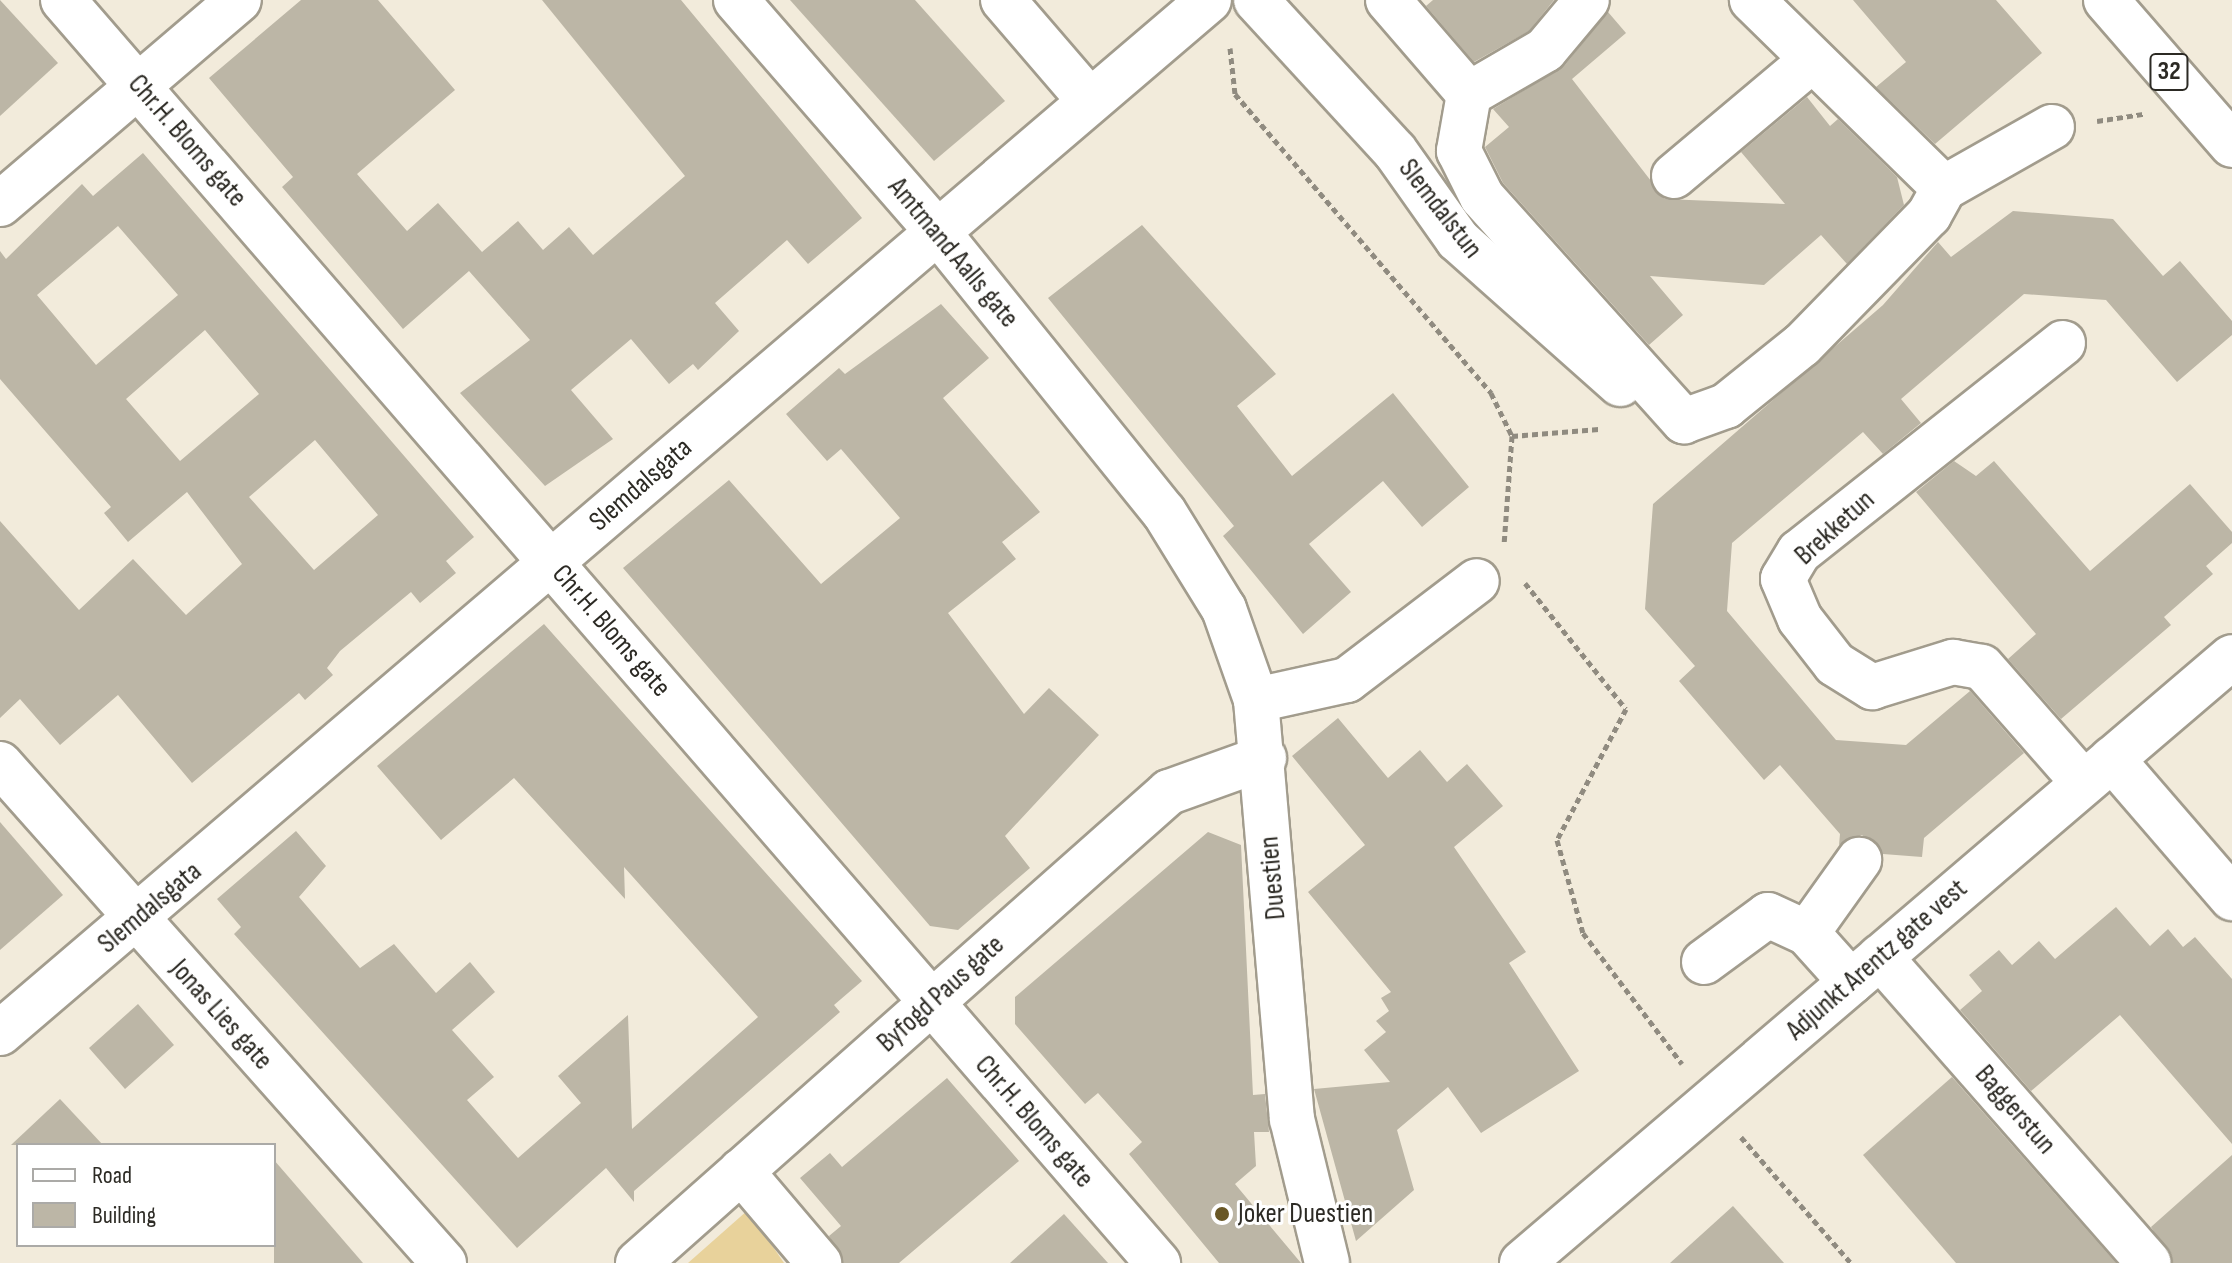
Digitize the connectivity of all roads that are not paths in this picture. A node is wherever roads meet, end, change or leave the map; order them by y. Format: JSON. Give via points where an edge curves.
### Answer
{"nodes":[{"id":1,"x":63,"y":0,"type":"edge"},
{"id":2,"x":239,"y":0,"type":"edge"},
{"id":3,"x":736,"y":0,"type":"edge"},
{"id":4,"x":1003,"y":0,"type":"edge"},
{"id":5,"x":1209,"y":0,"type":"edge"},
{"id":6,"x":1256,"y":0,"type":"edge"},
{"id":7,"x":1388,"y":0,"type":"edge"},
{"id":8,"x":1587,"y":0,"type":"edge"},
{"id":9,"x":1752,"y":0,"type":"edge"},
{"id":10,"x":2106,"y":0,"type":"edge"},
{"id":11,"x":1811,"y":61,"type":"junction"},
{"id":12,"x":138,"y":86,"type":"junction"},
{"id":13,"x":1469,"y":94,"type":"junction"},
{"id":14,"x":1090,"y":101,"type":"junction"},
{"id":15,"x":2052,"y":127,"type":"road end"},
{"id":16,"x":2232,"y":145,"type":"edge"},
{"id":17,"x":1674,"y":176,"type":"dead end"},
{"id":18,"x":1944,"y":188,"type":"junction"},
{"id":19,"x":0,"y":204,"type":"edge"},
{"id":20,"x":937,"y":231,"type":"junction"},
{"id":21,"x":2063,"y":343,"type":"dead end"},
{"id":22,"x":1684,"y":421,"type":"junction"},
{"id":23,"x":1164,"y":512,"type":"joint"},
{"id":24,"x":552,"y":562,"type":"junction"},
{"id":25,"x":1500,"y":571,"type":"road end"},
{"id":26,"x":2232,"y":657,"type":"edge"},
{"id":27,"x":1256,"y":700,"type":"junction"},
{"id":28,"x":1264,"y":758,"type":"junction"},
{"id":29,"x":0,"y":764,"type":"edge"},
{"id":30,"x":2098,"y":771,"type":"junction"},
{"id":31,"x":1859,"y":860,"type":"dead end"},
{"id":32,"x":2232,"y":898,"type":"edge"},
{"id":33,"x":136,"y":921,"type":"junction"},
{"id":34,"x":1807,"y":933,"type":"junction"},
{"id":35,"x":1704,"y":962,"type":"dead end"},
{"id":36,"x":1866,"y":970,"type":"junction"},
{"id":37,"x":930,"y":1003,"type":"junction"},
{"id":38,"x":0,"y":1033,"type":"edge"},
{"id":39,"x":741,"y":1171,"type":"junction"},
{"id":40,"x":444,"y":1263,"type":"edge"},
{"id":41,"x":638,"y":1263,"type":"edge"},
{"id":42,"x":819,"y":1263,"type":"edge"},
{"id":43,"x":1158,"y":1263,"type":"edge"},
{"id":44,"x":1327,"y":1263,"type":"edge"},
{"id":45,"x":1522,"y":1263,"type":"edge"},
{"id":46,"x":2149,"y":1263,"type":"edge"}],
"edges":[{"from":1,"to":12,"type":"street","name":"Chr.H. Bloms gate"},
{"from":2,"to":12,"type":"street"},
{"from":3,"to":20,"type":"street","name":"Amtmand Aalls gate"},
{"from":4,"to":14,"type":"street"},
{"from":5,"to":14,"type":"street","name":"Slemdalsgata"},
{"from":6,"to":22,"type":"street","name":"Slemdalstun","via":[[1395,151],[1458,240],[1631,393]]},
{"from":7,"to":13,"type":"street"},
{"from":8,"to":13,"type":"street","via":[[1545,50]]},
{"from":9,"to":11,"type":"street"},
{"from":10,"to":16,"type":"street","number":"32"},
{"from":11,"to":17,"type":"street"},
{"from":11,"to":18,"type":"street"},
{"from":12,"to":19,"type":"street"},
{"from":12,"to":24,"type":"street","name":"Chr.H. Bloms gate"},
{"from":13,"to":22,"type":"street","name":"Slemdalstun","via":[[1459,151],[1482,197]]},
{"from":14,"to":20,"type":"street","name":"Slemdalsgata"},
{"from":15,"to":18,"type":"street"},
{"from":18,"to":22,"type":"street","via":[[1929,215],[1802,345],[1726,406]]},
{"from":20,"to":23,"type":"street","name":"Amtmand Aalls gate"},
{"from":20,"to":24,"type":"street","name":"Slemdalsgata"},
{"from":21,"to":30,"type":"street","name":"Brekketun","via":[[1799,552],[1783,579],[1800,619],[1835,664],[1872,687],[1953,662],[1982,667]]},
{"from":23,"to":27,"type":"street","name":"Duestien","via":[[1224,609]]},
{"from":24,"to":33,"type":"street","name":"Slemdalsgata"},
{"from":24,"to":37,"type":"street","name":"Chr.H. Bloms gate"},
{"from":25,"to":27,"type":"street","via":[[1347,680]]},
{"from":26,"to":30,"type":"street","name":"Adjunkt Arentz gate vest"},
{"from":27,"to":28,"type":"street","name":"Duestien"},
{"from":28,"to":37,"type":"street","name":"Byfogd Paus gate","via":[[1169,792]]},
{"from":28,"to":44,"type":"street","name":"Duestien","via":[[1292,1119]]},
{"from":29,"to":33,"type":"street","name":"Jonas Lies gate"},
{"from":30,"to":32,"type":"street"},
{"from":30,"to":36,"type":"street","name":"Adjunkt Arentz gate vest"},
{"from":31,"to":34,"type":"street"},
{"from":33,"to":38,"type":"street","name":"Slemdalsgata"},
{"from":33,"to":40,"type":"street","name":"Jonas Lies gate"},
{"from":34,"to":35,"type":"street","via":[[1768,915]]},
{"from":34,"to":36,"type":"street","name":"Baggerstun"},
{"from":36,"to":45,"type":"street","name":"Adjunkt Arentz gate vest"},
{"from":36,"to":46,"type":"street","name":"Baggerstun"},
{"from":37,"to":39,"type":"street","name":"Byfogd Paus gate"},
{"from":37,"to":43,"type":"street","name":"Chr.H. Bloms gate"},
{"from":39,"to":41,"type":"street","name":"Byfogd Paus gate"},
{"from":39,"to":42,"type":"street"}]}
